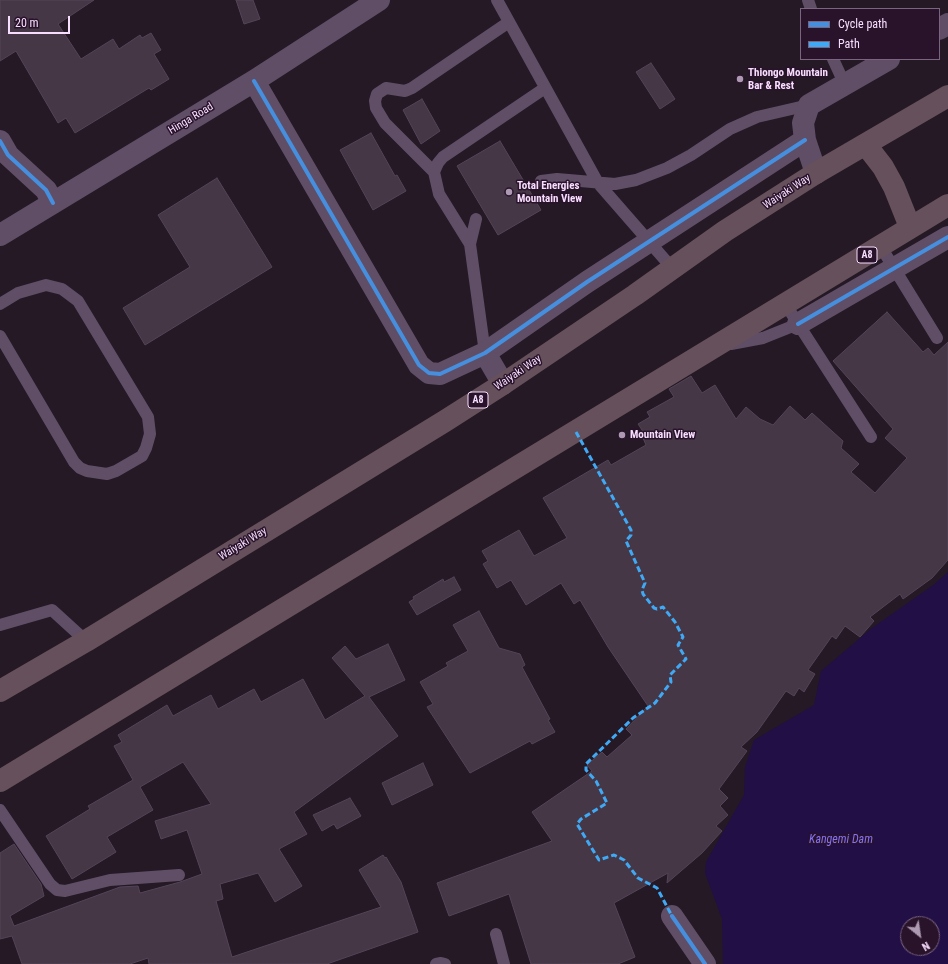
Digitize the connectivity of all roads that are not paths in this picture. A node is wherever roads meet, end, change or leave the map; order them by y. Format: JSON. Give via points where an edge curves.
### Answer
{"nodes":[{"id":1,"x":379,"y":0,"type":"edge"},
{"id":2,"x":497,"y":0,"type":"edge"},
{"id":3,"x":509,"y":22,"type":"junction"},
{"id":4,"x":833,"y":60,"type":"edge"},
{"id":5,"x":887,"y":60,"type":"edge"},
{"id":6,"x":254,"y":80,"type":"junction"},
{"id":7,"x":845,"y":85,"type":"junction"},
{"id":8,"x":545,"y":88,"type":"junction"},
{"id":9,"x":948,"y":96,"type":"edge"},
{"id":10,"x":809,"y":105,"type":"junction"},
{"id":11,"x":805,"y":140,"type":"junction"},
{"id":12,"x":0,"y":142,"type":"edge"},
{"id":13,"x":866,"y":145,"type":"junction"},
{"id":14,"x":434,"y":172,"type":"junction"},
{"id":15,"x":816,"y":173,"type":"junction"},
{"id":16,"x":541,"y":181,"type":"dead end"},
{"id":17,"x":598,"y":183,"type":"junction"},
{"id":18,"x":53,"y":203,"type":"junction"},
{"id":19,"x":948,"y":205,"type":"edge"},
{"id":20,"x":476,"y":219,"type":"dead end"},
{"id":21,"x":910,"y":227,"type":"junction"},
{"id":22,"x":0,"y":235,"type":"edge"},
{"id":23,"x":948,"y":237,"type":"edge"},
{"id":24,"x":649,"y":242,"type":"junction"},
{"id":25,"x":470,"y":244,"type":"junction"},
{"id":26,"x":881,"y":247,"type":"junction"},
{"id":27,"x":893,"y":268,"type":"junction"},
{"id":28,"x":673,"y":269,"type":"junction"},
{"id":29,"x":0,"y":304,"type":"edge"},
{"id":30,"x":786,"y":305,"type":"junction"},
{"id":31,"x":798,"y":324,"type":"junction"},
{"id":32,"x":0,"y":336,"type":"edge"},
{"id":33,"x":937,"y":338,"type":"dead end"},
{"id":34,"x":717,"y":346,"type":"junction"},
{"id":35,"x":485,"y":353,"type":"junction"},
{"id":36,"x":503,"y":384,"type":"junction"},
{"id":37,"x":871,"y":437,"type":"dead end"},
{"id":38,"x":0,"y":625,"type":"edge"},
{"id":39,"x":86,"y":641,"type":"junction"},
{"id":40,"x":0,"y":691,"type":"edge"},
{"id":41,"x":0,"y":781,"type":"edge"},
{"id":42,"x":0,"y":810,"type":"edge"},
{"id":43,"x":179,"y":875,"type":"dead end"},
{"id":44,"x":672,"y":916,"type":"dead end"},
{"id":45,"x":496,"y":934,"type":"dead end"},
{"id":46,"x":436,"y":964,"type":"edge"},
{"id":47,"x":445,"y":964,"type":"edge"},
{"id":48,"x":504,"y":964,"type":"edge"},
{"id":49,"x":705,"y":964,"type":"edge"}],
"edges":[{"from":1,"to":6,"type":"street","name":"Hinga Road"},
{"from":2,"to":3,"type":"lane"},
{"from":3,"to":8,"type":"lane"},
{"from":3,"to":14,"type":"lane","via":[[412,88],[405,91],[386,88],[377,94],[376,108],[385,123]]},
{"from":4,"to":7,"type":"lane"},
{"from":5,"to":7,"type":"street"},
{"from":6,"to":18,"type":"street","name":"Hinga Road"},
{"from":6,"to":35,"type":"street","via":[[419,365],[429,373],[440,374]]},
{"from":7,"to":10,"type":"street"},
{"from":8,"to":14,"type":"lane","via":[[443,157]]},
{"from":8,"to":17,"type":"lane"},
{"from":9,"to":13,"type":"highway","name":"Waiyaki Way","number":"A8"},
{"from":10,"to":11,"type":"street","via":[[803,123]]},
{"from":10,"to":17,"type":"lane","via":[[757,117],[730,129],[673,165],[636,180],[615,184]]},
{"from":11,"to":15,"type":"street"},
{"from":11,"to":24,"type":"street"},
{"from":12,"to":18,"type":"street","via":[[8,155],[46,190]]},
{"from":13,"to":15,"type":"highway","name":"Waiyaki Way","number":"A8"},
{"from":13,"to":21,"type":"highway","via":[[894,187]]},
{"from":14,"to":25,"type":"lane","via":[[439,194]]},
{"from":15,"to":28,"type":"highway","name":"Waiyaki Way","number":"A8"},
{"from":16,"to":17,"type":"lane","via":[[557,179]]},
{"from":17,"to":24,"type":"lane"},
{"from":18,"to":22,"type":"street","name":"Hinga Road"},
{"from":19,"to":21,"type":"highway","number":"A8"},
{"from":20,"to":25,"type":"lane"},
{"from":21,"to":26,"type":"highway","number":"A8"},
{"from":23,"to":27,"type":"street"},
{"from":24,"to":28,"type":"lane"},
{"from":24,"to":35,"type":"street"},
{"from":25,"to":35,"type":"lane"},
{"from":26,"to":27,"type":"lane"},
{"from":26,"to":30,"type":"highway","number":"A8"},
{"from":27,"to":31,"type":"street"},
{"from":27,"to":33,"type":"lane"},
{"from":28,"to":36,"type":"highway","name":"Waiyaki Way","number":"A8"},
{"from":29,"to":32,"type":"lane","via":[[18,294],[46,285],[62,289],[78,302],[148,416],[150,434],[142,456],[107,474],[80,468],[74,462]]},
{"from":30,"to":31,"type":"lane"},
{"from":30,"to":34,"type":"highway","number":"A8"},
{"from":31,"to":34,"type":"lane","via":[[763,338]]},
{"from":31,"to":37,"type":"lane"},
{"from":34,"to":41,"type":"highway","number":"A8"},
{"from":35,"to":36,"type":"street"},
{"from":36,"to":39,"type":"highway","name":"Waiyaki Way","number":"A8"},
{"from":38,"to":39,"type":"lane","via":[[52,610]]},
{"from":39,"to":40,"type":"highway","name":"Waiyaki Way","number":"A8"},
{"from":42,"to":43,"type":"lane","via":[[50,884],[57,890],[65,891],[110,880]]},
{"from":44,"to":49,"type":"street"},
{"from":45,"to":48,"type":"lane"},
{"from":46,"to":47,"type":"lane"}]}
